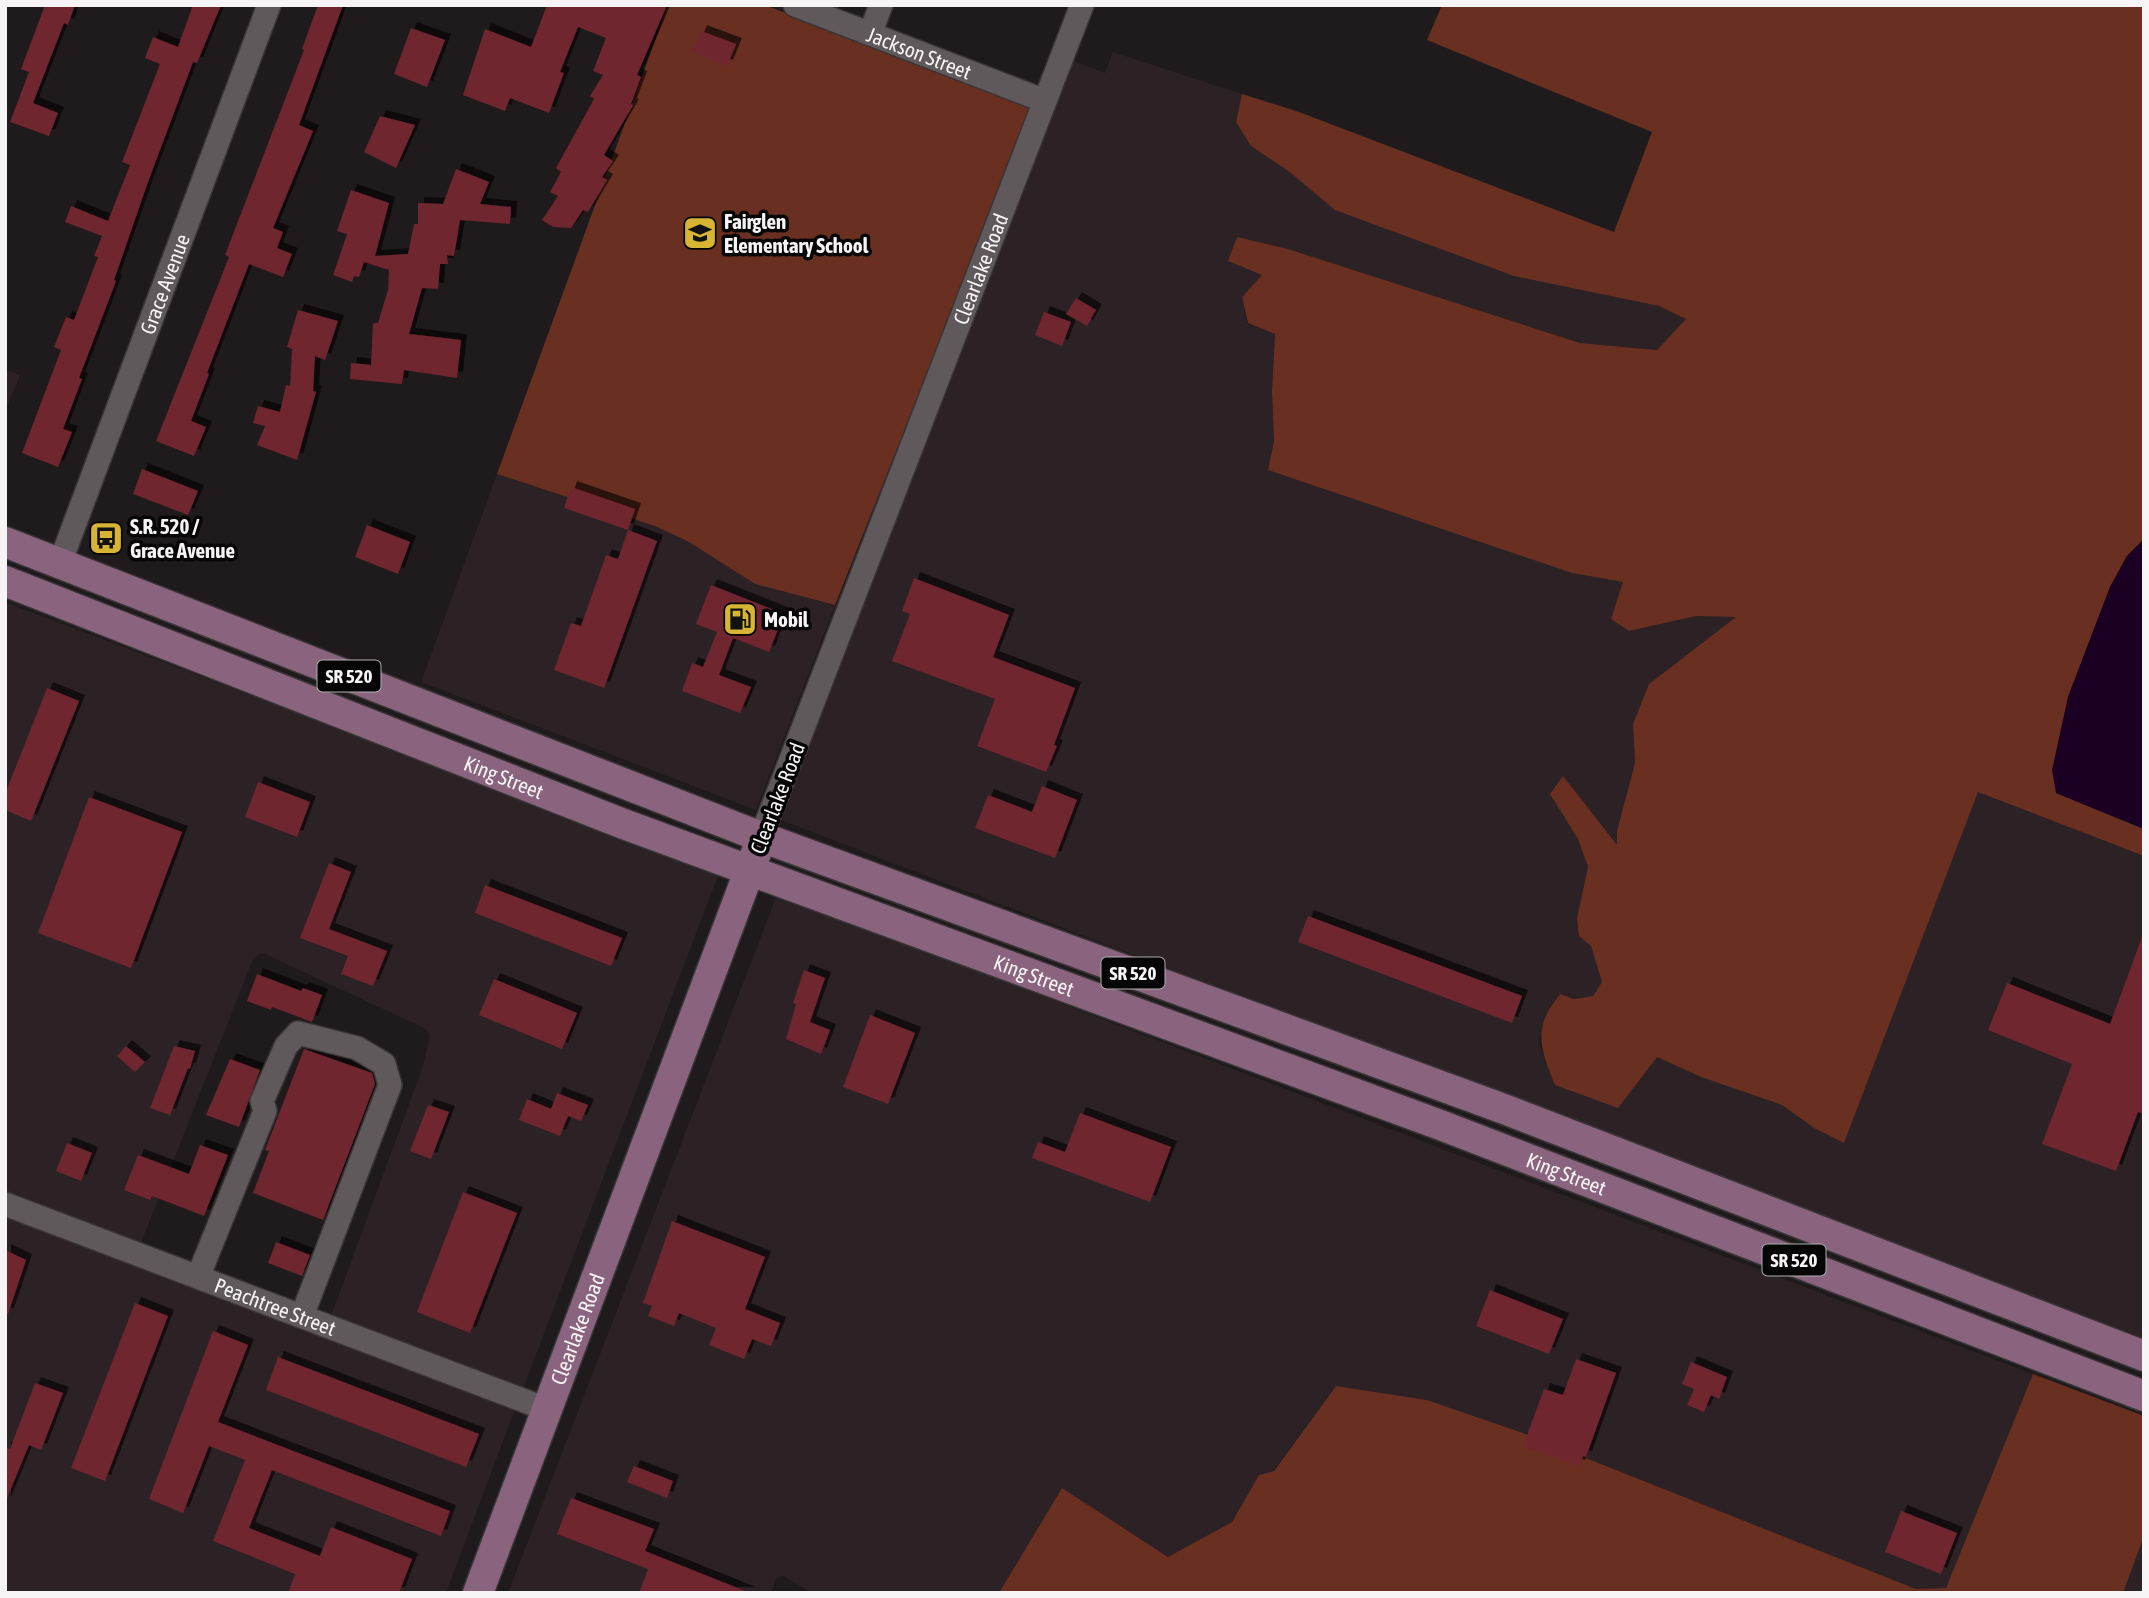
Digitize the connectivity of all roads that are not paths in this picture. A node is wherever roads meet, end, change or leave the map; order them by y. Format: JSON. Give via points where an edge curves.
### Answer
{"nodes":[{"id":1,"x":269,"y":5,"type":"edge"},
{"id":2,"x":795,"y":5,"type":"edge"},
{"id":3,"x":881,"y":5,"type":"edge"},
{"id":4,"x":1082,"y":5,"type":"edge"},
{"id":5,"x":870,"y":34,"type":"junction"},
{"id":6,"x":1045,"y":101,"type":"junction"},
{"id":7,"x":5,"y":542,"type":"edge"},
{"id":8,"x":5,"y":561,"type":"edge"},
{"id":9,"x":60,"y":563,"type":"junction"},
{"id":10,"x":5,"y":581,"type":"edge"},
{"id":11,"x":115,"y":584,"type":"junction"},
{"id":12,"x":761,"y":837,"type":"junction"},
{"id":13,"x":749,"y":871,"type":"junction"},
{"id":14,"x":1247,"y":1015,"type":"junction"},
{"id":15,"x":1235,"y":1050,"type":"junction"},
{"id":16,"x":1443,"y":1126,"type":"junction"},
{"id":17,"x":5,"y":1204,"type":"edge"},
{"id":18,"x":1763,"y":1208,"type":"junction"},
{"id":19,"x":198,"y":1277,"type":"junction"},
{"id":20,"x":302,"y":1316,"type":"junction"},
{"id":21,"x":1995,"y":1339,"type":"junction"},
{"id":22,"x":2144,"y":1356,"type":"edge"},
{"id":23,"x":2144,"y":1379,"type":"edge"},
{"id":24,"x":2144,"y":1396,"type":"edge"},
{"id":25,"x":546,"y":1409,"type":"junction"},
{"id":26,"x":478,"y":1593,"type":"edge"}],
"edges":[{"from":1,"to":9,"type":"street","name":"Grace Avenue"},
{"from":2,"to":5,"type":"street","name":"Jackson Street"},
{"from":3,"to":5,"type":"street"},
{"from":4,"to":6,"type":"street","name":"Clearlake Road"},
{"from":5,"to":6,"type":"street","name":"Jackson Street"},
{"from":6,"to":12,"type":"street","name":"Clearlake Road"},
{"from":7,"to":9,"type":"main road","name":"King Street","number":"SR 520"},
{"from":8,"to":11,"type":"main road","via":[[92,595]]},
{"from":9,"to":11,"type":"main road","name":"King Street","number":"SR 520"},
{"from":10,"to":13,"type":"main road","name":"King Street","number":"SR 520"},
{"from":11,"to":12,"type":"main road","name":"King Street","number":"SR 520"},
{"from":12,"to":13,"type":"main road","name":"Clearlake Road"},
{"from":12,"to":14,"type":"main road","name":"King Street","number":"SR 520"},
{"from":13,"to":15,"type":"main road","name":"King Street","number":"SR 520"},
{"from":13,"to":25,"type":"main road","name":"Clearlake Road"},
{"from":14,"to":15,"type":"main road"},
{"from":14,"to":18,"type":"main road","name":"King Street","number":"SR 520"},
{"from":15,"to":16,"type":"main road","name":"King Street","number":"SR 520"},
{"from":16,"to":18,"type":"main road","via":[[1468,1121],[1500,1125],[1729,1211]]},
{"from":16,"to":21,"type":"main road","name":"King Street","number":"SR 520"},
{"from":17,"to":19,"type":"street","name":"Peachtree Street"},
{"from":18,"to":22,"type":"main road","name":"King Street","number":"SR 520"},
{"from":19,"to":20,"type":"street","name":"Peachtree Street"},
{"from":19,"to":20,"type":"street","via":[[265,1111],[262,1101],[286,1046],[298,1033],[356,1048],[384,1064],[390,1085]]},
{"from":20,"to":25,"type":"street","name":"Peachtree Street"},
{"from":21,"to":23,"type":"main road","via":[[2041,1340]]},
{"from":21,"to":24,"type":"main road","name":"King Street","number":"SR 520"},
{"from":25,"to":26,"type":"main road","name":"Clearlake Road"}]}
